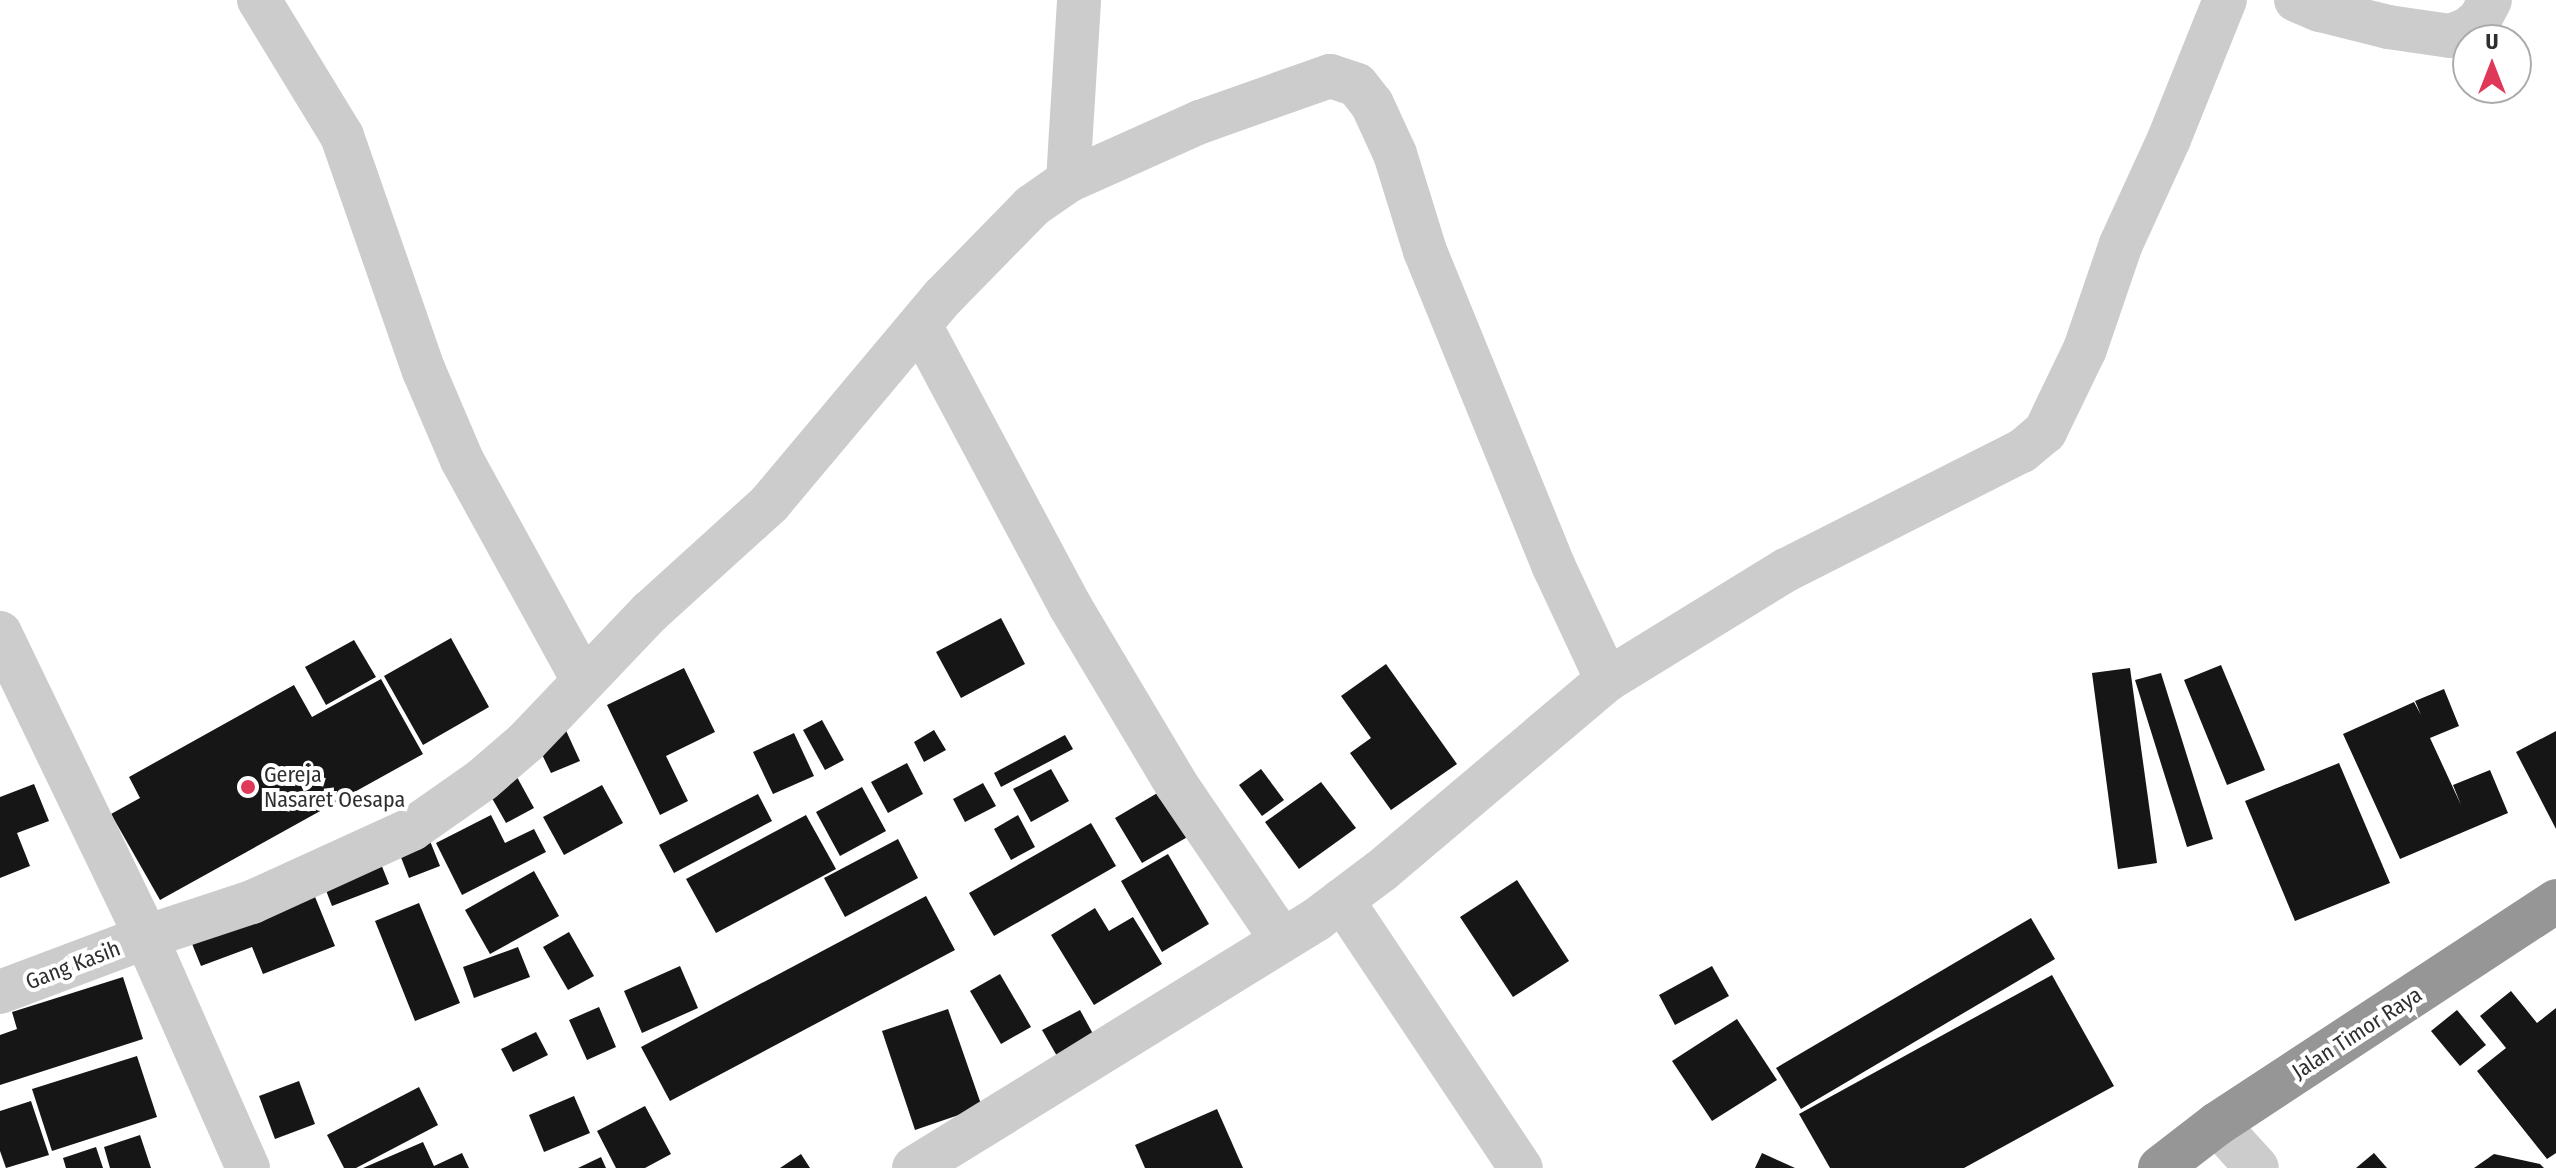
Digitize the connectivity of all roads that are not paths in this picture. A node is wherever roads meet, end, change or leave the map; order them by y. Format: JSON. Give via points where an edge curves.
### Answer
{"nodes":[{"id":1,"x":259,"y":0,"type":"edge"},
{"id":2,"x":1079,"y":0,"type":"edge"},
{"id":3,"x":2225,"y":0,"type":"edge"},
{"id":4,"x":2296,"y":0,"type":"edge"},
{"id":5,"x":2490,"y":0,"type":"edge"},
{"id":6,"x":1068,"y":181,"type":"junction"},
{"id":7,"x":920,"y":325,"type":"junction"},
{"id":8,"x":0,"y":633,"type":"edge"},
{"id":9,"x":583,"y":680,"type":"junction"},
{"id":10,"x":1607,"y":680,"type":"junction"},
{"id":11,"x":1342,"y":900,"type":"junction"},
{"id":12,"x":2556,"y":901,"type":"edge"},
{"id":13,"x":146,"y":937,"type":"junction"},
{"id":14,"x":1282,"y":940,"type":"junction"},
{"id":15,"x":0,"y":992,"type":"edge"},
{"id":16,"x":2217,"y":1124,"type":"junction"},
{"id":17,"x":248,"y":1168,"type":"edge"},
{"id":18,"x":914,"y":1168,"type":"edge"},
{"id":19,"x":1521,"y":1168,"type":"edge"},
{"id":20,"x":2160,"y":1168,"type":"edge"},
{"id":21,"x":2257,"y":1168,"type":"edge"}],
"edges":[{"from":1,"to":9,"type":"street","via":[[342,136],[424,371],[462,460]]},
{"from":2,"to":6,"type":"street"},
{"from":3,"to":10,"type":"street","via":[[2121,244],[2085,349],[2045,432],[2022,451],[1786,570]]},
{"from":4,"to":5,"type":"street","via":[[2388,27],[2450,36],[2480,19]]},
{"from":6,"to":7,"type":"street","name":"Gang Kasih","via":[[1032,206]]},
{"from":6,"to":10,"type":"street","name":"Gang Kasih","via":[[1301,83],[1330,76],[1357,85],[1395,154],[1425,251],[1554,567]]},
{"from":7,"to":9,"type":"street","name":"Gang Kasih","via":[[770,503]]},
{"from":7,"to":14,"type":"street","via":[[1070,606],[1176,784]]},
{"from":8,"to":13,"type":"street"},
{"from":9,"to":13,"type":"street","name":"Gang Kasih","via":[[526,742],[412,829],[252,902]]},
{"from":10,"to":11,"type":"street"},
{"from":11,"to":14,"type":"street"},
{"from":11,"to":19,"type":"street"},
{"from":12,"to":16,"type":"highway","name":"Jalan Timor Raya"},
{"from":13,"to":15,"type":"street","name":"Gang Kasih"},
{"from":13,"to":17,"type":"street"},
{"from":14,"to":18,"type":"street"},
{"from":16,"to":20,"type":"highway","name":"Jalan Timor Raya"},
{"from":16,"to":21,"type":"street"}]}
